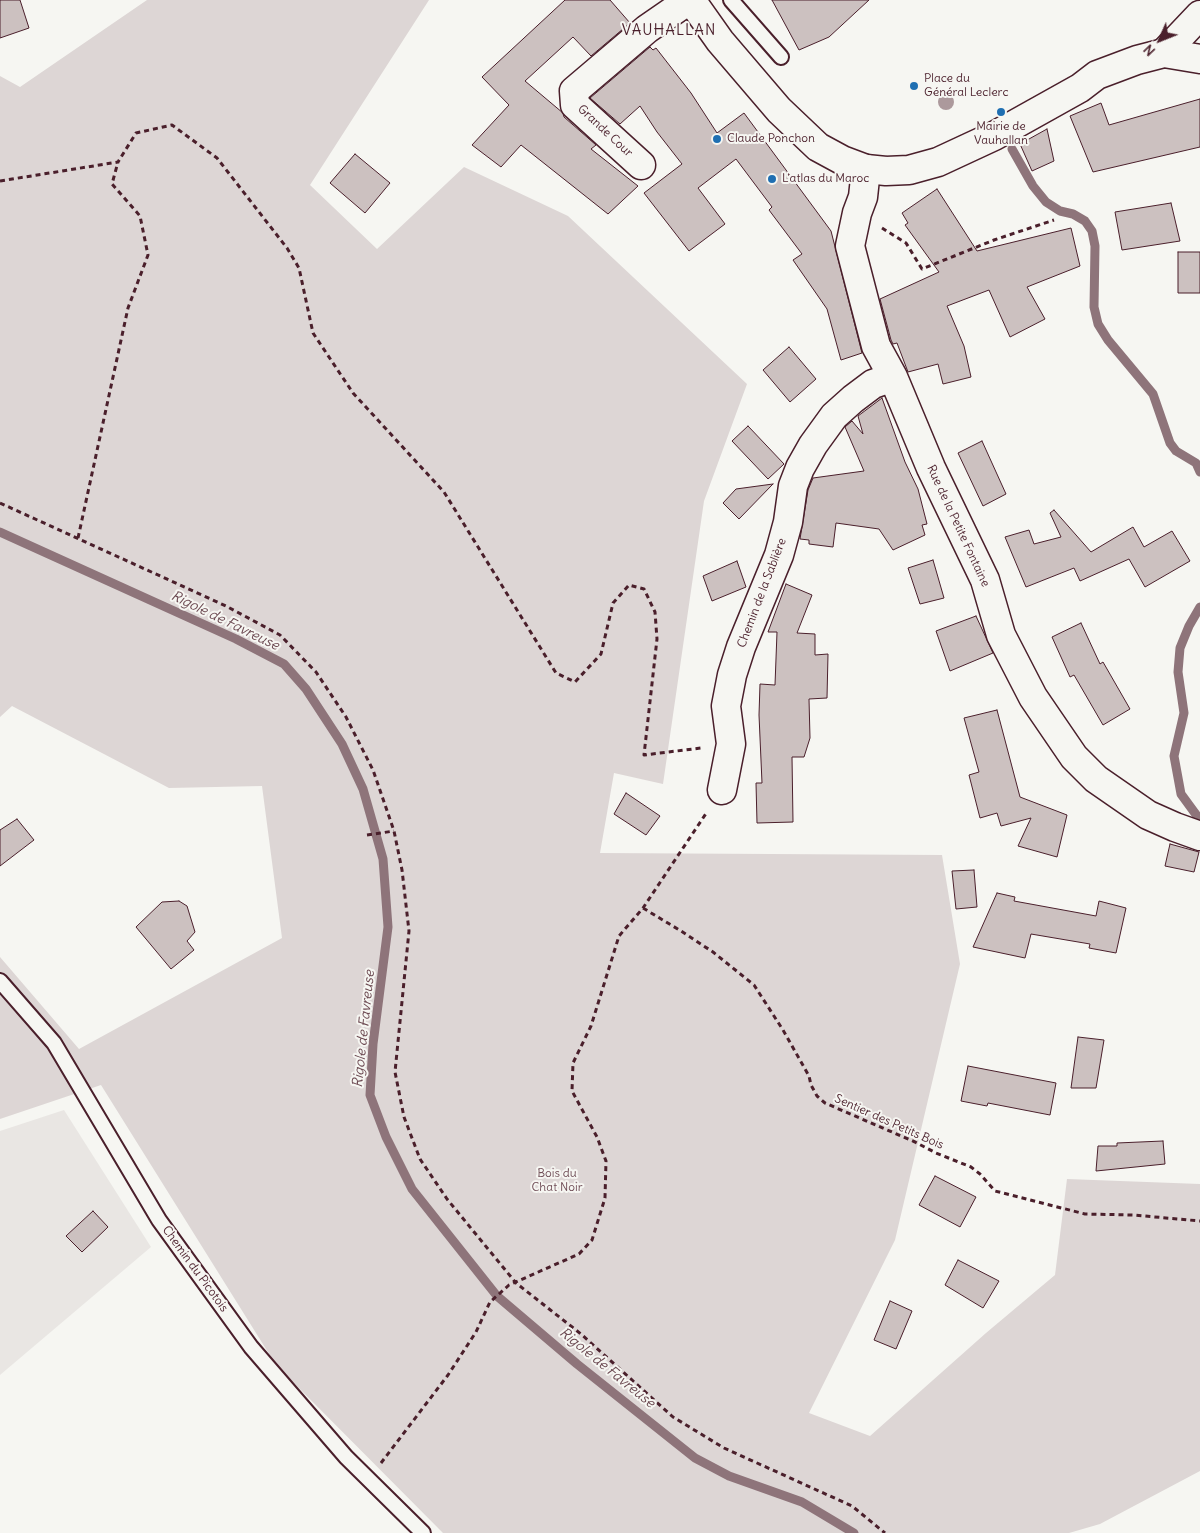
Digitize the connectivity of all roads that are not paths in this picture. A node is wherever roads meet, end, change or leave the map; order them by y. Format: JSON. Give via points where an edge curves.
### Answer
{"nodes":[{"id":1,"x":690,"y":0,"type":"edge"},
{"id":2,"x":731,"y":0,"type":"edge"},
{"id":3,"x":1200,"y":15,"type":"edge"},
{"id":4,"x":1164,"y":53,"type":"junction"},
{"id":5,"x":781,"y":58,"type":"dead end"},
{"id":6,"x":1200,"y":59,"type":"edge"},
{"id":7,"x":641,"y":165,"type":"dead end"},
{"id":8,"x":866,"y":169,"type":"junction"},
{"id":9,"x":893,"y":377,"type":"junction"},
{"id":10,"x":722,"y":790,"type":"road end"},
{"id":11,"x":1200,"y":836,"type":"edge"},
{"id":12,"x":0,"y":981,"type":"edge"},
{"id":13,"x":423,"y":1533,"type":"edge"}],
"edges":[{"from":1,"to":7,"type":"street","name":"Grande Cour","via":[[646,29],[574,91],[575,105]]},
{"from":1,"to":8,"type":"street","via":[[779,110],[818,147]]},
{"from":2,"to":5,"type":"lane"},
{"from":3,"to":4,"type":"street"},
{"from":4,"to":6,"type":"street"},
{"from":4,"to":8,"type":"street","via":[[1097,76],[994,136],[938,162],[909,170]]},
{"from":8,"to":9,"type":"street","name":"Rue de la Petite Fontaine","via":[[863,197],[850,246],[876,346]]},
{"from":9,"to":10,"type":"street","name":"Chemin de la Sablière","via":[[873,384],[834,416],[800,468],[793,486],[779,555],[732,675],[726,706],[731,744]]},
{"from":9,"to":11,"type":"street","name":"Rue de la Petite Fontaine","via":[[931,468],[984,580],[1001,635],[1033,698],[1074,756],[1096,779],[1148,815]]},
{"from":12,"to":13,"type":"lane","name":"Chemin du Picotois","via":[[54,1043],[159,1220],[251,1347],[346,1457]]}]}
